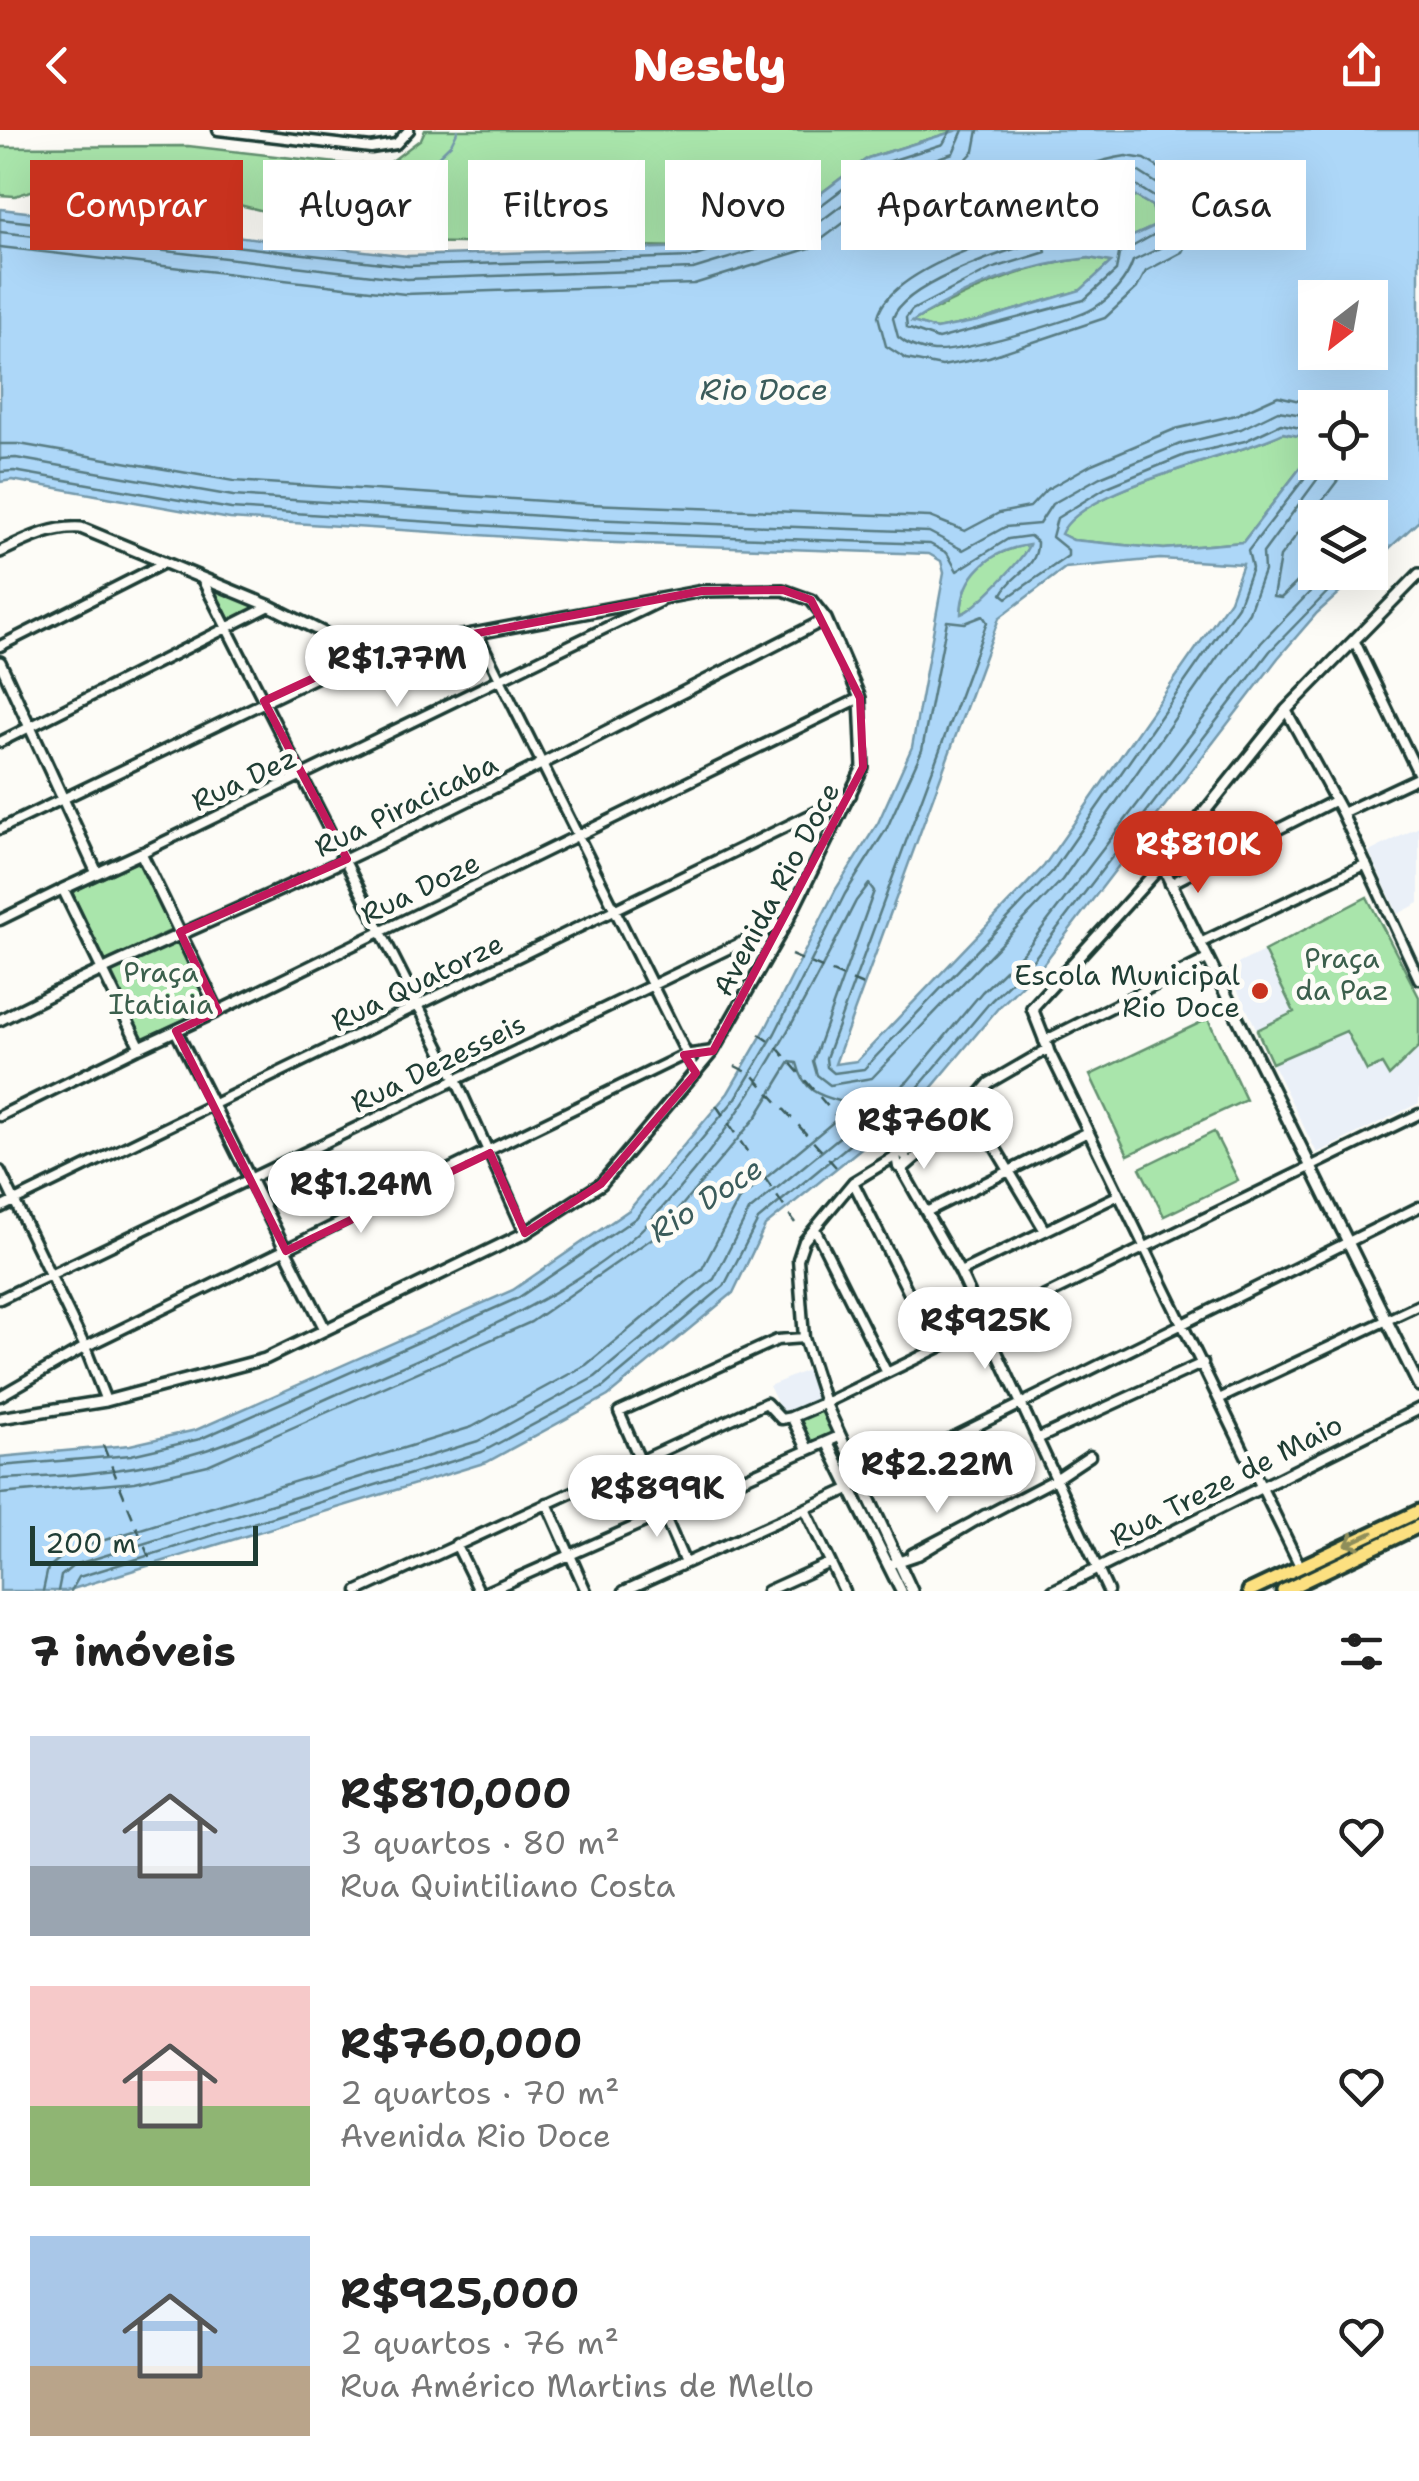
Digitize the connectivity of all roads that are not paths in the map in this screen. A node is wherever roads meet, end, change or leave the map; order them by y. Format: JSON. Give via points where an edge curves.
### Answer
{"nodes":[{"id":1,"x":218,"y":130,"type":"edge"},
{"id":2,"x":323,"y":130,"type":"edge"},
{"id":3,"x":241,"y":131,"type":"edge"},
{"id":4,"x":405,"y":132,"type":"edge"},
{"id":5,"x":326,"y":144,"type":"junction"},
{"id":6,"x":0,"y":552,"type":"edge"},
{"id":7,"x":164,"y":563,"type":"junction"},
{"id":8,"x":201,"y":577,"type":"junction"},
{"id":9,"x":1418,"y":578,"type":"edge"},
{"id":10,"x":668,"y":598,"type":"junction"},
{"id":11,"x":270,"y":606,"type":"junction"},
{"id":12,"x":826,"y":619,"type":"junction"},
{"id":13,"x":226,"y":627,"type":"junction"},
{"id":14,"x":477,"y":632,"type":"junction"},
{"id":15,"x":1356,"y":642,"type":"junction"},
{"id":16,"x":0,"y":646,"type":"edge"},
{"id":17,"x":366,"y":654,"type":"junction"},
{"id":18,"x":0,"y":662,"type":"edge"},
{"id":19,"x":502,"y":681,"type":"junction"},
{"id":20,"x":860,"y":698,"type":"junction"},
{"id":21,"x":264,"y":701,"type":"junction"},
{"id":22,"x":1286,"y":710,"type":"junction"},
{"id":23,"x":31,"y":726,"type":"junction"},
{"id":24,"x":0,"y":742,"type":"edge"},
{"id":25,"x":542,"y":764,"type":"junction"},
{"id":26,"x":304,"y":775,"type":"junction"},
{"id":27,"x":1419,"y":776,"type":"edge"},
{"id":28,"x":852,"y":794,"type":"junction"},
{"id":29,"x":64,"y":798,"type":"junction"},
{"id":30,"x":1334,"y":801,"type":"junction"},
{"id":31,"x":1342,"y":813,"type":"junction"},
{"id":32,"x":0,"y":829,"type":"edge"},
{"id":33,"x":575,"y":836,"type":"junction"},
{"id":34,"x":141,"y":852,"type":"junction"},
{"id":35,"x":347,"y":859,"type":"junction"},
{"id":36,"x":1366,"y":864,"type":"junction"},
{"id":37,"x":1162,"y":865,"type":"junction"},
{"id":38,"x":97,"y":873,"type":"junction"},
{"id":39,"x":1170,"y":884,"type":"junction"},
{"id":40,"x":63,"y":889,"type":"junction"},
{"id":41,"x":612,"y":909,"type":"junction"},
{"id":42,"x":0,"y":920,"type":"edge"},
{"id":43,"x":788,"y":920,"type":"junction"},
{"id":44,"x":180,"y":932,"type":"junction"},
{"id":45,"x":381,"y":932,"type":"junction"},
{"id":46,"x":1200,"y":943,"type":"junction"},
{"id":47,"x":1207,"y":959,"type":"junction"},
{"id":48,"x":102,"y":967,"type":"junction"},
{"id":49,"x":1419,"y":978,"type":"edge"},
{"id":50,"x":649,"y":986,"type":"junction"},
{"id":51,"x":418,"y":1007,"type":"junction"},
{"id":52,"x":218,"y":1011,"type":"junction"},
{"id":53,"x":0,"y":1020,"type":"edge"},
{"id":54,"x":176,"y":1031,"type":"junction"},
{"id":55,"x":1046,"y":1045,"type":"junction"},
{"id":56,"x":140,"y":1047,"type":"junction"},
{"id":57,"x":714,"y":1051,"type":"junction"},
{"id":58,"x":684,"y":1055,"type":"junction"},
{"id":59,"x":696,"y":1073,"type":"junction"},
{"id":60,"x":456,"y":1080,"type":"junction"},
{"id":61,"x":968,"y":1102,"type":"junction"},
{"id":62,"x":214,"y":1107,"type":"junction"},
{"id":63,"x":1419,"y":1114,"type":"edge"},
{"id":64,"x":0,"y":1116,"type":"edge"},
{"id":65,"x":1088,"y":1132,"type":"junction"},
{"id":66,"x":929,"y":1144,"type":"junction"},
{"id":67,"x":490,"y":1153,"type":"junction"},
{"id":68,"x":899,"y":1155,"type":"junction"},
{"id":69,"x":903,"y":1167,"type":"junction"},
{"id":70,"x":1311,"y":1169,"type":"junction"},
{"id":71,"x":1007,"y":1170,"type":"junction"},
{"id":72,"x":0,"y":1171,"type":"edge"},
{"id":73,"x":250,"y":1178,"type":"junction"},
{"id":74,"x":852,"y":1182,"type":"junction"},
{"id":75,"x":1119,"y":1195,"type":"junction"},
{"id":76,"x":15,"y":1200,"type":"junction"},
{"id":77,"x":1419,"y":1207,"type":"edge"},
{"id":78,"x":0,"y":1208,"type":"edge"},
{"id":79,"x":926,"y":1212,"type":"junction"},
{"id":80,"x":815,"y":1229,"type":"junction"},
{"id":81,"x":1045,"y":1231,"type":"junction"},
{"id":82,"x":526,"y":1233,"type":"junction"},
{"id":83,"x":1348,"y":1244,"type":"junction"},
{"id":84,"x":1146,"y":1246,"type":"junction"},
{"id":85,"x":286,"y":1252,"type":"junction"},
{"id":86,"x":960,"y":1272,"type":"junction"},
{"id":87,"x":50,"y":1275,"type":"junction"},
{"id":88,"x":0,"y":1299,"type":"edge"},
{"id":89,"x":1419,"y":1305,"type":"edge"},
{"id":90,"x":1386,"y":1320,"type":"junction"},
{"id":91,"x":1181,"y":1324,"type":"junction"},
{"id":92,"x":985,"y":1326,"type":"junction"},
{"id":93,"x":325,"y":1329,"type":"junction"},
{"id":94,"x":804,"y":1338,"type":"junction"},
{"id":95,"x":936,"y":1345,"type":"junction"},
{"id":96,"x":85,"y":1347,"type":"junction"},
{"id":97,"x":1203,"y":1363,"type":"junction"},
{"id":98,"x":886,"y":1371,"type":"junction"},
{"id":99,"x":1419,"y":1386,"type":"edge"},
{"id":100,"x":0,"y":1396,"type":"edge"},
{"id":101,"x":1221,"y":1398,"type":"junction"},
{"id":102,"x":106,"y":1401,"type":"junction"},
{"id":103,"x":825,"y":1403,"type":"junction"},
{"id":104,"x":1019,"y":1403,"type":"junction"},
{"id":105,"x":1419,"y":1409,"type":"edge"},
{"id":106,"x":792,"y":1417,"type":"junction"},
{"id":107,"x":0,"y":1418,"type":"edge"},
{"id":108,"x":840,"y":1436,"type":"junction"},
{"id":109,"x":1036,"y":1439,"type":"junction"},
{"id":110,"x":826,"y":1442,"type":"junction"},
{"id":111,"x":808,"y":1450,"type":"junction"},
{"id":112,"x":1090,"y":1456,"type":"dead end"},
{"id":113,"x":640,"y":1462,"type":"junction"},
{"id":114,"x":1054,"y":1480,"type":"junction"},
{"id":115,"x":862,"y":1482,"type":"junction"},
{"id":116,"x":1261,"y":1485,"type":"junction"},
{"id":117,"x":851,"y":1488,"type":"junction"},
{"id":118,"x":547,"y":1503,"type":"junction"},
{"id":119,"x":805,"y":1509,"type":"junction"},
{"id":120,"x":1419,"y":1511,"type":"edge"},
{"id":121,"x":666,"y":1516,"type":"junction"},
{"id":122,"x":1419,"y":1526,"type":"edge"},
{"id":123,"x":456,"y":1544,"type":"junction"},
{"id":124,"x":571,"y":1555,"type":"junction"},
{"id":125,"x":899,"y":1560,"type":"junction"},
{"id":126,"x":685,"y":1563,"type":"junction"},
{"id":127,"x":829,"y":1563,"type":"junction"},
{"id":128,"x":888,"y":1564,"type":"junction"},
{"id":129,"x":1300,"y":1566,"type":"junction"},
{"id":130,"x":1099,"y":1569,"type":"junction"},
{"id":131,"x":1308,"y":1586,"type":"edge"},
{"id":132,"x":363,"y":1590,"type":"edge"},
{"id":133,"x":478,"y":1591,"type":"edge"},
{"id":134,"x":488,"y":1591,"type":"edge"},
{"id":135,"x":586,"y":1591,"type":"edge"},
{"id":136,"x":624,"y":1591,"type":"edge"},
{"id":137,"x":768,"y":1591,"type":"edge"},
{"id":138,"x":844,"y":1591,"type":"edge"},
{"id":139,"x":902,"y":1591,"type":"edge"},
{"id":140,"x":912,"y":1591,"type":"edge"},
{"id":141,"x":1052,"y":1591,"type":"edge"},
{"id":142,"x":1108,"y":1591,"type":"edge"},
{"id":143,"x":1249,"y":1591,"type":"edge"},
{"id":144,"x":1283,"y":1591,"type":"edge"}],
"edges":[{"from":1,"to":3,"type":"street"},
{"from":2,"to":5,"type":"street"},
{"from":3,"to":5,"type":"street"},
{"from":4,"to":5,"type":"street","via":[[371,148]]},
{"from":6,"to":7,"type":"street","via":[[66,527]]},
{"from":7,"to":8,"type":"street"},
{"from":7,"to":16,"type":"street"},
{"from":8,"to":11,"type":"street"},
{"from":8,"to":13,"type":"street"},
{"from":9,"to":15,"type":"street"},
{"from":10,"to":12,"type":"street","via":[[783,590],[812,600]]},
{"from":10,"to":14,"type":"street"},
{"from":10,"to":19,"type":"street","name":"Rua Dez"},
{"from":11,"to":13,"type":"street"},
{"from":11,"to":17,"type":"street"},
{"from":12,"to":20,"type":"street","name":"Avenida Rio Doce"},
{"from":12,"to":25,"type":"street","name":"Rua Piracicaba"},
{"from":13,"to":21,"type":"street"},
{"from":13,"to":23,"type":"street"},
{"from":14,"to":17,"type":"street"},
{"from":14,"to":19,"type":"street"},
{"from":15,"to":22,"type":"street"},
{"from":15,"to":27,"type":"street"},
{"from":17,"to":21,"type":"street"},
{"from":18,"to":23,"type":"street"},
{"from":19,"to":25,"type":"street"},
{"from":19,"to":26,"type":"street","name":"Rua Dez"},
{"from":20,"to":28,"type":"street","name":"Avenida Rio Doce","via":[[864,756]]},
{"from":20,"to":33,"type":"street","name":"Rua Doze"},
{"from":21,"to":26,"type":"street"},
{"from":21,"to":29,"type":"street"},
{"from":22,"to":30,"type":"street"},
{"from":22,"to":37,"type":"street"},
{"from":23,"to":24,"type":"street"},
{"from":23,"to":29,"type":"street"},
{"from":25,"to":33,"type":"street"},
{"from":25,"to":35,"type":"street","name":"Rua Piracicaba"},
{"from":26,"to":34,"type":"street","name":"Rua Dez"},
{"from":26,"to":35,"type":"street"},
{"from":27,"to":31,"type":"street"},
{"from":28,"to":41,"type":"street","name":"Rua Quatorze"},
{"from":28,"to":43,"type":"street","name":"Avenida Rio Doce"},
{"from":29,"to":32,"type":"street"},
{"from":29,"to":38,"type":"street"},
{"from":30,"to":31,"type":"street"},
{"from":30,"to":39,"type":"street"},
{"from":31,"to":36,"type":"street"},
{"from":33,"to":41,"type":"street"},
{"from":33,"to":45,"type":"street","name":"Rua Doze"},
{"from":34,"to":38,"type":"street","name":"Rua Dez"},
{"from":34,"to":44,"type":"street"},
{"from":35,"to":44,"type":"street","name":"Rua Piracicaba"},
{"from":35,"to":45,"type":"street"},
{"from":36,"to":46,"type":"street"},
{"from":36,"to":49,"type":"street"},
{"from":37,"to":39,"type":"street"},
{"from":37,"to":55,"type":"street","via":[[1032,1008]]},
{"from":38,"to":40,"type":"street","name":"Rua Dez"},
{"from":39,"to":46,"type":"street"},
{"from":40,"to":42,"type":"street","name":"Rua Dez"},
{"from":40,"to":48,"type":"street"},
{"from":41,"to":50,"type":"street"},
{"from":41,"to":51,"type":"street","name":"Rua Quatorze"},
{"from":43,"to":50,"type":"street","name":"Rua Dezesseis"},
{"from":43,"to":57,"type":"street","name":"Avenida Rio Doce"},
{"from":44,"to":48,"type":"street","name":"Rua Piracicaba"},
{"from":44,"to":52,"type":"street"},
{"from":45,"to":51,"type":"street"},
{"from":45,"to":52,"type":"street","name":"Rua Doze"},
{"from":46,"to":47,"type":"street"},
{"from":47,"to":55,"type":"street"},
{"from":47,"to":70,"type":"street"},
{"from":48,"to":53,"type":"street","name":"Rua Piracicaba"},
{"from":48,"to":56,"type":"street"},
{"from":50,"to":58,"type":"street"},
{"from":50,"to":60,"type":"street","name":"Rua Dezesseis"},
{"from":51,"to":60,"type":"street"},
{"from":51,"to":62,"type":"street","name":"Rua Quatorze"},
{"from":52,"to":54,"type":"street","name":"Rua Doze"},
{"from":54,"to":56,"type":"street","name":"Rua Doze"},
{"from":54,"to":62,"type":"street"},
{"from":55,"to":61,"type":"street"},
{"from":55,"to":65,"type":"street"},
{"from":56,"to":64,"type":"street","name":"Rua Doze"},
{"from":57,"to":58,"type":"street"},
{"from":57,"to":59,"type":"street","name":"Avenida Rio Doce"},
{"from":58,"to":59,"type":"street"},
{"from":58,"to":67,"type":"street"},
{"from":59,"to":82,"type":"street","name":"Avenida Rio Doce","via":[[601,1184]]},
{"from":60,"to":67,"type":"street"},
{"from":60,"to":73,"type":"street","name":"Rua Dezesseis"},
{"from":61,"to":66,"type":"street"},
{"from":61,"to":71,"type":"street"},
{"from":62,"to":73,"type":"street"},
{"from":62,"to":76,"type":"street","name":"Rua Quatorze"},
{"from":63,"to":70,"type":"street"},
{"from":65,"to":71,"type":"street"},
{"from":65,"to":75,"type":"street"},
{"from":66,"to":68,"type":"street"},
{"from":66,"to":69,"type":"street"},
{"from":67,"to":82,"type":"street"},
{"from":67,"to":85,"type":"street"},
{"from":68,"to":69,"type":"street"},
{"from":68,"to":74,"type":"street"},
{"from":69,"to":79,"type":"street"},
{"from":70,"to":83,"type":"street"},
{"from":70,"to":84,"type":"street"},
{"from":71,"to":79,"type":"street"},
{"from":71,"to":81,"type":"street"},
{"from":72,"to":76,"type":"street"},
{"from":73,"to":85,"type":"street"},
{"from":73,"to":87,"type":"street","name":"Rua Dezesseis"},
{"from":74,"to":80,"type":"street"},
{"from":74,"to":95,"type":"street"},
{"from":75,"to":81,"type":"street"},
{"from":75,"to":84,"type":"street"},
{"from":76,"to":78,"type":"street","name":"Rua Quatorze"},
{"from":76,"to":87,"type":"street"},
{"from":77,"to":83,"type":"street"},
{"from":79,"to":86,"type":"street"},
{"from":80,"to":94,"type":"street","via":[[798,1259]]},
{"from":80,"to":98,"type":"street"},
{"from":81,"to":86,"type":"street"},
{"from":82,"to":93,"type":"street","name":"Avenida Rio Doce"},
{"from":83,"to":90,"type":"street"},
{"from":83,"to":91,"type":"street"},
{"from":84,"to":91,"type":"street"},
{"from":84,"to":92,"type":"street"},
{"from":85,"to":93,"type":"street"},
{"from":85,"to":96,"type":"street"},
{"from":86,"to":92,"type":"street"},
{"from":87,"to":88,"type":"street","name":"Rua Dezesseis"},
{"from":87,"to":96,"type":"street"},
{"from":89,"to":90,"type":"street"},
{"from":90,"to":99,"type":"street"},
{"from":90,"to":101,"type":"street"},
{"from":91,"to":97,"type":"street"},
{"from":91,"to":104,"type":"street"},
{"from":92,"to":95,"type":"street"},
{"from":92,"to":104,"type":"street"},
{"from":93,"to":102,"type":"street","name":"Avenida Rio Doce","via":[[265,1359]]},
{"from":94,"to":103,"type":"street"},
{"from":94,"to":113,"type":"street","via":[[777,1340],[619,1412]]},
{"from":95,"to":98,"type":"street"},
{"from":96,"to":100,"type":"street"},
{"from":96,"to":102,"type":"street"},
{"from":97,"to":101,"type":"street"},
{"from":97,"to":109,"type":"street"},
{"from":98,"to":103,"type":"street"},
{"from":101,"to":116,"type":"street"},
{"from":102,"to":107,"type":"street","name":"Avenida Rio Doce"},
{"from":103,"to":106,"type":"street"},
{"from":103,"to":108,"type":"street"},
{"from":104,"to":109,"type":"street"},
{"from":104,"to":115,"type":"street"},
{"from":105,"to":116,"type":"street","name":"Rua Treze de Maio"},
{"from":106,"to":111,"type":"street"},
{"from":106,"to":113,"type":"street","via":[[781,1419],[766,1404]]},
{"from":108,"to":110,"type":"street"},
{"from":108,"to":115,"type":"street"},
{"from":109,"to":114,"type":"street"},
{"from":110,"to":111,"type":"street"},
{"from":110,"to":117,"type":"street"},
{"from":111,"to":121,"type":"street"},
{"from":112,"to":114,"type":"street"},
{"from":113,"to":118,"type":"street"},
{"from":113,"to":121,"type":"street"},
{"from":114,"to":125,"type":"street"},
{"from":114,"to":130,"type":"street"},
{"from":115,"to":117,"type":"street"},
{"from":115,"to":125,"type":"street"},
{"from":116,"to":129,"type":"street"},
{"from":116,"to":130,"type":"street","name":"Rua Treze de Maio"},
{"from":117,"to":119,"type":"street"},
{"from":117,"to":128,"type":"street"},
{"from":118,"to":123,"type":"street"},
{"from":118,"to":124,"type":"street"},
{"from":119,"to":126,"type":"street"},
{"from":119,"to":127,"type":"street"},
{"from":120,"to":129,"type":"main road","one_way":true},
{"from":121,"to":124,"type":"street"},
{"from":121,"to":126,"type":"street"},
{"from":122,"to":131,"type":"main road"},
{"from":123,"to":132,"type":"street"},
{"from":123,"to":133,"type":"street"},
{"from":124,"to":134,"type":"street"},
{"from":124,"to":135,"type":"street"},
{"from":125,"to":128,"type":"street"},
{"from":125,"to":140,"type":"street"},
{"from":126,"to":136,"type":"street"},
{"from":127,"to":137,"type":"street"},
{"from":127,"to":138,"type":"street"},
{"from":128,"to":139,"type":"street"},
{"from":129,"to":143,"type":"main road"},
{"from":130,"to":141,"type":"street","name":"Rua Treze de Maio"},
{"from":130,"to":142,"type":"street"},
{"from":131,"to":144,"type":"main road"}]}
